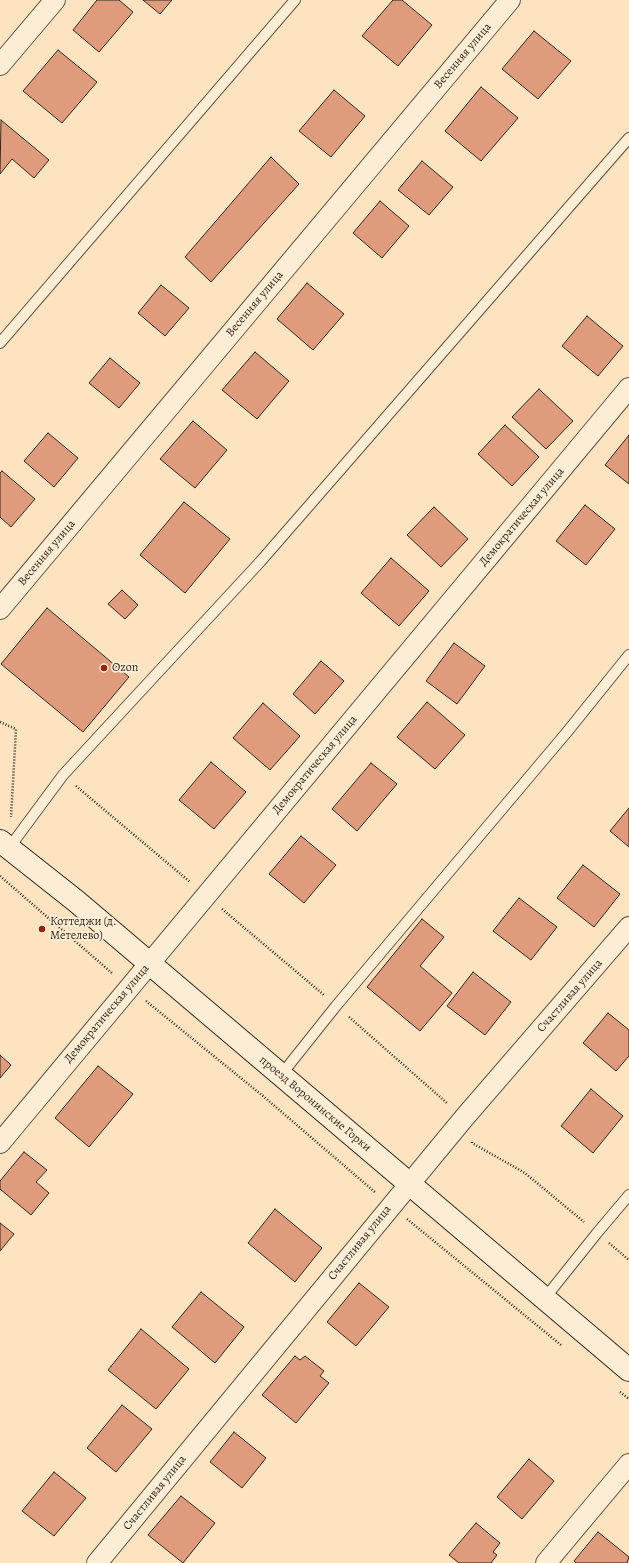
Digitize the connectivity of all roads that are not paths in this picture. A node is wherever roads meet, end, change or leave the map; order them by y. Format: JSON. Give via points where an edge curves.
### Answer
{"nodes":[{"id":1,"x":55,"y":0,"type":"edge"},
{"id":2,"x":295,"y":0,"type":"edge"},
{"id":3,"x":510,"y":0,"type":"edge"},
{"id":4,"x":0,"y":65,"type":"edge"},
{"id":5,"x":629,"y":138,"type":"edge"},
{"id":6,"x":0,"y":343,"type":"edge"},
{"id":7,"x":629,"y":388,"type":"edge"},
{"id":8,"x":0,"y":609,"type":"edge"},
{"id":9,"x":629,"y":655,"type":"edge"},
{"id":10,"x":4,"y":844,"type":"edge"},
{"id":11,"x":629,"y":927,"type":"edge"},
{"id":12,"x":149,"y":963,"type":"junction"},
{"id":13,"x":281,"y":1075,"type":"junction"},
{"id":14,"x":0,"y":1143,"type":"edge"},
{"id":15,"x":409,"y":1184,"type":"junction"},
{"id":16,"x":629,"y":1195,"type":"edge"},
{"id":17,"x":545,"y":1298,"type":"junction"},
{"id":18,"x":629,"y":1370,"type":"edge"},
{"id":19,"x":629,"y":1464,"type":"edge"},
{"id":20,"x":97,"y":1563,"type":"edge"},
{"id":21,"x":546,"y":1563,"type":"edge"}],
"edges":[{"from":1,"to":4,"type":"street"},
{"from":2,"to":6,"type":"lane"},
{"from":3,"to":8,"type":"street","name":"Весенняя улица"},
{"from":5,"to":10,"type":"lane","via":[[260,562],[63,775]]},
{"from":7,"to":12,"type":"street","name":"Демократическая улица"},
{"from":9,"to":13,"type":"lane"},
{"from":10,"to":12,"type":"street","name":"проезд Воронинские Горки"},
{"from":11,"to":15,"type":"street","name":"Счастливая улица"},
{"from":12,"to":13,"type":"street","name":"проезд Воронинские Горки"},
{"from":12,"to":14,"type":"street","name":"Демократическая улица"},
{"from":13,"to":15,"type":"street","name":"проезд Воронинские Горки"},
{"from":15,"to":17,"type":"street","name":"проезд Воронинские Горки"},
{"from":15,"to":20,"type":"street","name":"Счастливая улица"},
{"from":16,"to":17,"type":"lane"},
{"from":17,"to":18,"type":"street","name":"проезд Воронинские Горки"},
{"from":19,"to":21,"type":"street"}]}
